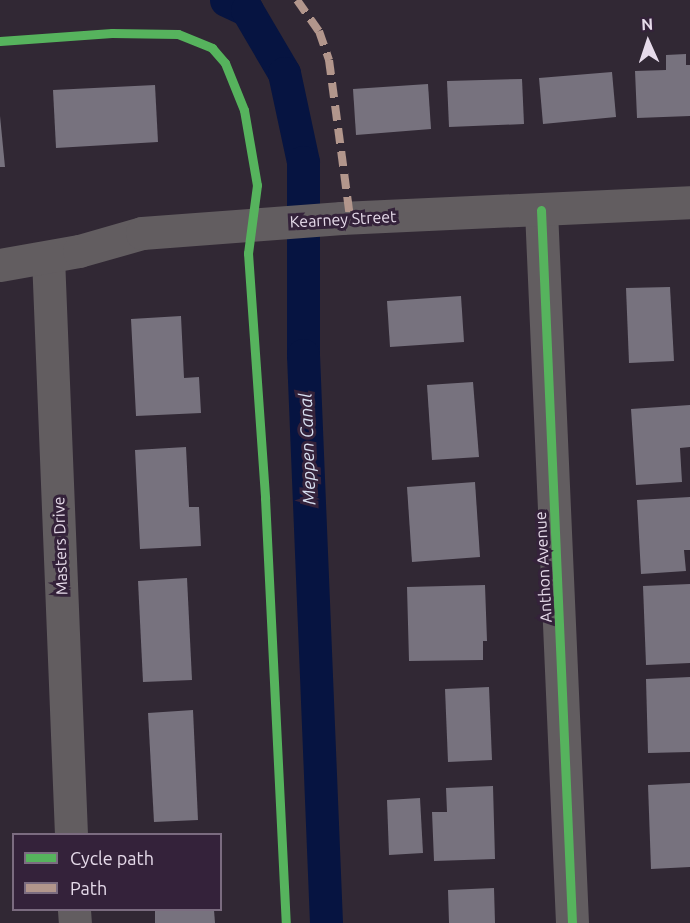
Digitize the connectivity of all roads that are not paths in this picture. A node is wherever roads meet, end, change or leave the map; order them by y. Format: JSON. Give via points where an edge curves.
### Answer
{"nodes":[{"id":1,"x":690,"y":202,"type":"edge"},
{"id":2,"x":541,"y":210,"type":"junction"},
{"id":3,"x":48,"y":257,"type":"junction"},
{"id":4,"x":0,"y":265,"type":"edge"},
{"id":5,"x":71,"y":833,"type":"edge"},
{"id":6,"x":573,"y":923,"type":"edge"}],
"edges":[{"from":1,"to":2,"type":"street","name":"Kearney Street"},
{"from":2,"to":3,"type":"street","name":"Kearney Street","via":[[341,218],[142,233]]},
{"from":2,"to":6,"type":"street","name":"Anthon Avenue"},
{"from":3,"to":4,"type":"street","name":"Kearney Street"},
{"from":3,"to":5,"type":"street","name":"Masters Drive"}]}
